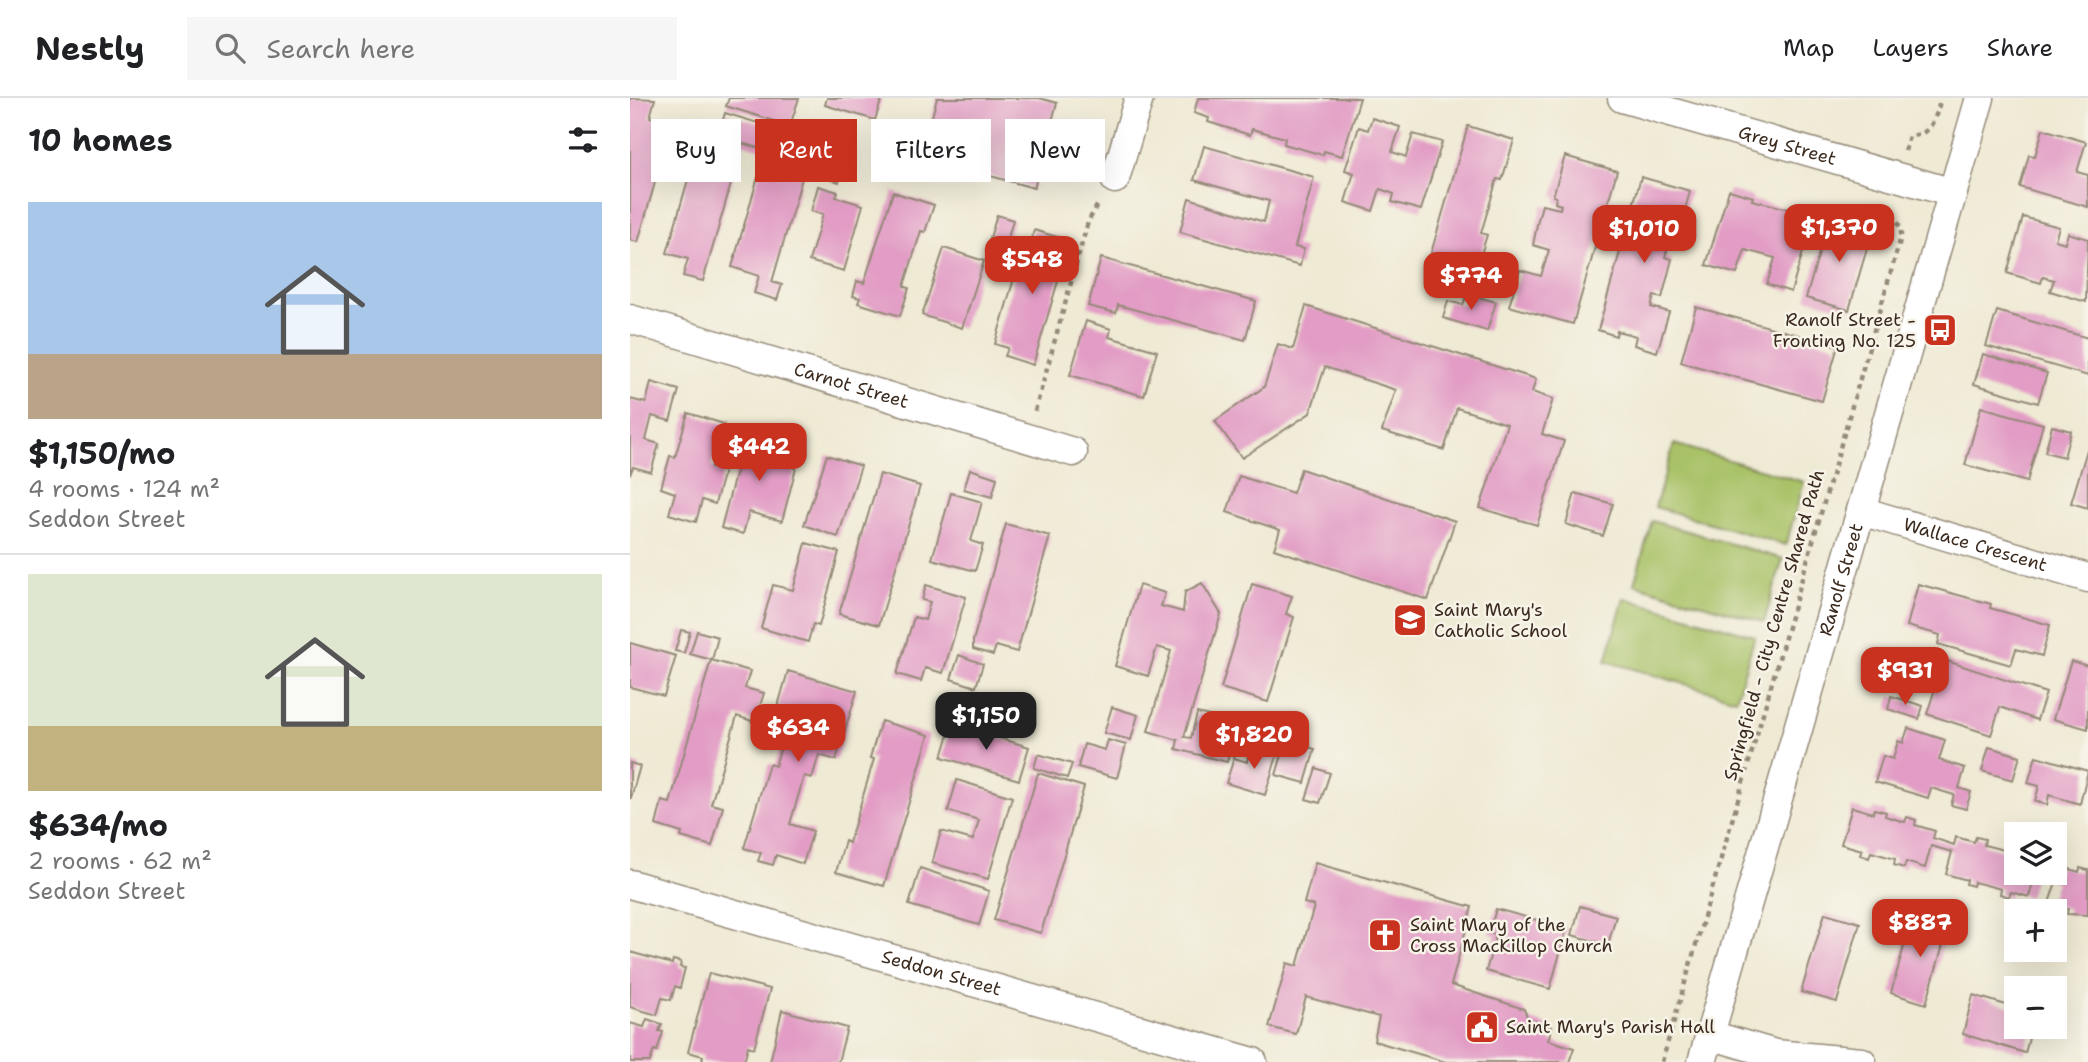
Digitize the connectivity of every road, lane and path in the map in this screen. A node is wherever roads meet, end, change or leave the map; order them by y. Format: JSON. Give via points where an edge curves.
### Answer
{"nodes":[{"id":1,"x":1139,"y":98,"type":"edge"},
{"id":2,"x":1622,"y":98,"type":"edge"},
{"id":3,"x":1941,"y":98,"type":"edge"},
{"id":4,"x":1980,"y":98,"type":"edge"},
{"id":5,"x":1903,"y":158,"type":"dead end"},
{"id":6,"x":1115,"y":179,"type":"joint"},
{"id":7,"x":1953,"y":193,"type":"junction"},
{"id":8,"x":1892,"y":197,"type":"dead end"},
{"id":9,"x":630,"y":319,"type":"edge"},
{"id":10,"x":1028,"y":439,"type":"junction"},
{"id":11,"x":1073,"y":452,"type":"dead end"},
{"id":12,"x":1861,"y":512,"type":"junction"},
{"id":13,"x":2088,"y":578,"type":"edge"},
{"id":14,"x":630,"y":884,"type":"edge"},
{"id":15,"x":1710,"y":1035,"type":"junction"},
{"id":16,"x":1254,"y":1062,"type":"edge"},
{"id":17,"x":1662,"y":1062,"type":"edge"},
{"id":18,"x":1702,"y":1062,"type":"edge"},
{"id":19,"x":1862,"y":1062,"type":"edge"}],
"edges":[{"from":1,"to":6,"type":"street"},
{"from":2,"to":7,"type":"street","name":"Grey Street"},
{"from":3,"to":5,"type":"path","via":[[1931,128],[1909,135]]},
{"from":4,"to":7,"type":"street","name":"Ranolf Street"},
{"from":6,"to":10,"type":"path","via":[[1088,222]]},
{"from":7,"to":12,"type":"street","name":"Ranolf Street"},
{"from":8,"to":17,"type":"path","name":"Springfield - City Centre Shared Path","via":[[1889,208],[1901,237]]},
{"from":9,"to":10,"type":"street","name":"Carnot Street"},
{"from":10,"to":11,"type":"street","name":"Carnot Street"},
{"from":12,"to":13,"type":"street","name":"Wallace Crescent"},
{"from":12,"to":15,"type":"street","name":"Ranolf Street"},
{"from":14,"to":16,"type":"street","name":"Seddon Street"},
{"from":15,"to":18,"type":"street","name":"Ranolf Street"},
{"from":15,"to":19,"type":"street","via":[[1775,1054]]}]}
